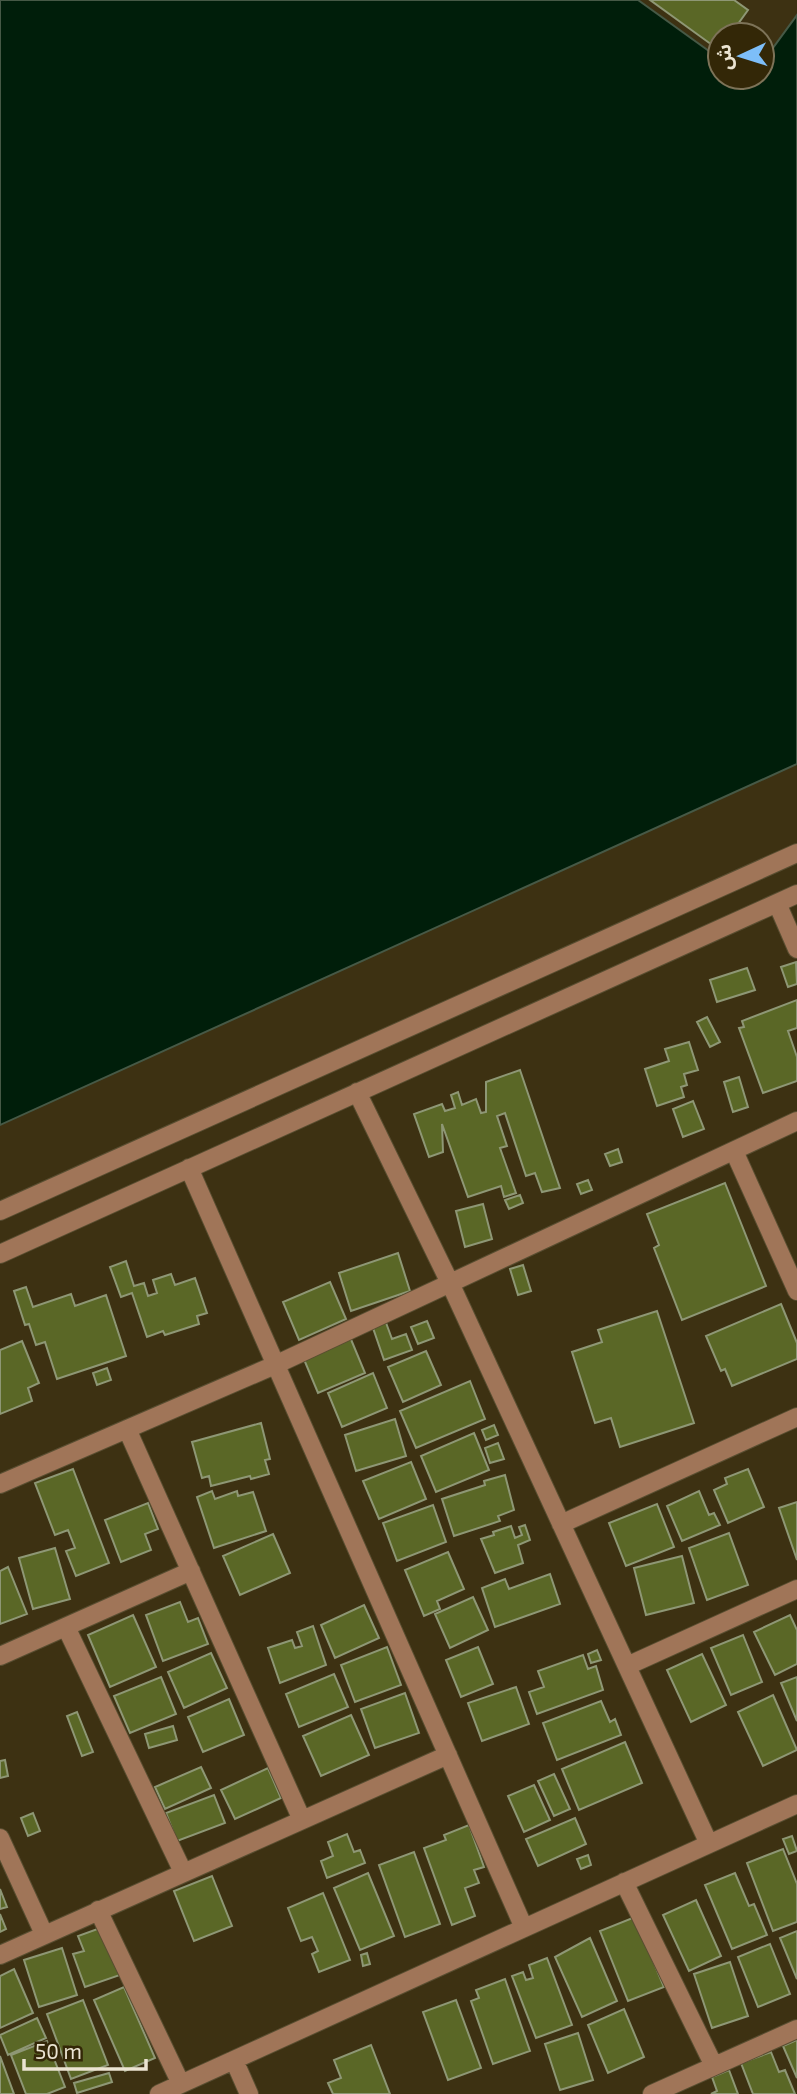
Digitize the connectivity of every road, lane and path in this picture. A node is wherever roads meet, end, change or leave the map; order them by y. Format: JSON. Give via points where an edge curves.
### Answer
{"nodes":[{"id":1,"x":797,"y":853,"type":"edge"},
{"id":2,"x":797,"y":894,"type":"edge"},
{"id":3,"x":777,"y":903,"type":"junction"},
{"id":4,"x":797,"y":949,"type":"edge"},
{"id":5,"x":357,"y":1092,"type":"junction"},
{"id":6,"x":797,"y":1121,"type":"edge"},
{"id":7,"x":734,"y":1151,"type":"junction"},
{"id":8,"x":189,"y":1168,"type":"junction"},
{"id":9,"x":0,"y":1211,"type":"edge"},
{"id":10,"x":0,"y":1254,"type":"edge"},
{"id":11,"x":450,"y":1283,"type":"junction"},
{"id":12,"x":797,"y":1291,"type":"edge"},
{"id":13,"x":275,"y":1365,"type":"junction"},
{"id":14,"x":797,"y":1417,"type":"edge"},
{"id":15,"x":127,"y":1429,"type":"junction"},
{"id":16,"x":0,"y":1485,"type":"edge"},
{"id":17,"x":561,"y":1524,"type":"junction"},
{"id":18,"x":191,"y":1571,"type":"junction"},
{"id":19,"x":797,"y":1588,"type":"edge"},
{"id":20,"x":65,"y":1627,"type":"junction"},
{"id":21,"x":0,"y":1656,"type":"edge"},
{"id":22,"x":627,"y":1666,"type":"junction"},
{"id":23,"x":448,"y":1755,"type":"junction"},
{"id":24,"x":797,"y":1804,"type":"edge"},
{"id":25,"x":302,"y":1820,"type":"junction"},
{"id":26,"x":0,"y":1838,"type":"edge"},
{"id":27,"x":709,"y":1844,"type":"junction"},
{"id":28,"x":183,"y":1872,"type":"junction"},
{"id":29,"x":624,"y":1882,"type":"junction"},
{"id":30,"x":98,"y":1910,"type":"junction"},
{"id":31,"x":524,"y":1928,"type":"junction"},
{"id":32,"x":44,"y":1934,"type":"junction"},
{"id":33,"x":0,"y":1955,"type":"edge"},
{"id":34,"x":797,"y":2029,"type":"edge"},
{"id":35,"x":234,"y":2060,"type":"junction"},
{"id":36,"x":713,"y":2066,"type":"junction"},
{"id":37,"x":181,"y":2084,"type":"junction"},
{"id":38,"x":159,"y":2094,"type":"edge"},
{"id":39,"x":249,"y":2094,"type":"edge"},
{"id":40,"x":652,"y":2094,"type":"edge"}],
"edges":[{"from":1,"to":9,"type":"street"},
{"from":2,"to":3,"type":"street"},
{"from":3,"to":4,"type":"street"},
{"from":3,"to":5,"type":"street"},
{"from":5,"to":8,"type":"street"},
{"from":5,"to":11,"type":"street"},
{"from":6,"to":7,"type":"street"},
{"from":7,"to":11,"type":"street"},
{"from":7,"to":12,"type":"street"},
{"from":8,"to":10,"type":"street"},
{"from":8,"to":13,"type":"street"},
{"from":11,"to":13,"type":"street"},
{"from":11,"to":17,"type":"street"},
{"from":13,"to":15,"type":"street"},
{"from":13,"to":23,"type":"street"},
{"from":14,"to":17,"type":"street"},
{"from":15,"to":16,"type":"street"},
{"from":15,"to":18,"type":"street"},
{"from":17,"to":22,"type":"street"},
{"from":18,"to":20,"type":"street"},
{"from":18,"to":25,"type":"street"},
{"from":19,"to":22,"type":"street"},
{"from":20,"to":21,"type":"street"},
{"from":20,"to":28,"type":"street"},
{"from":22,"to":27,"type":"street"},
{"from":23,"to":25,"type":"street"},
{"from":23,"to":31,"type":"street"},
{"from":24,"to":27,"type":"street"},
{"from":25,"to":28,"type":"street"},
{"from":26,"to":32,"type":"street"},
{"from":27,"to":29,"type":"street"},
{"from":28,"to":30,"type":"street"},
{"from":29,"to":31,"type":"street"},
{"from":29,"to":36,"type":"street"},
{"from":30,"to":32,"type":"street"},
{"from":30,"to":37,"type":"street"},
{"from":31,"to":35,"type":"street"},
{"from":32,"to":33,"type":"street"},
{"from":34,"to":36,"type":"street"},
{"from":35,"to":37,"type":"street"},
{"from":35,"to":39,"type":"street"},
{"from":36,"to":40,"type":"street"},
{"from":37,"to":38,"type":"street"}]}
